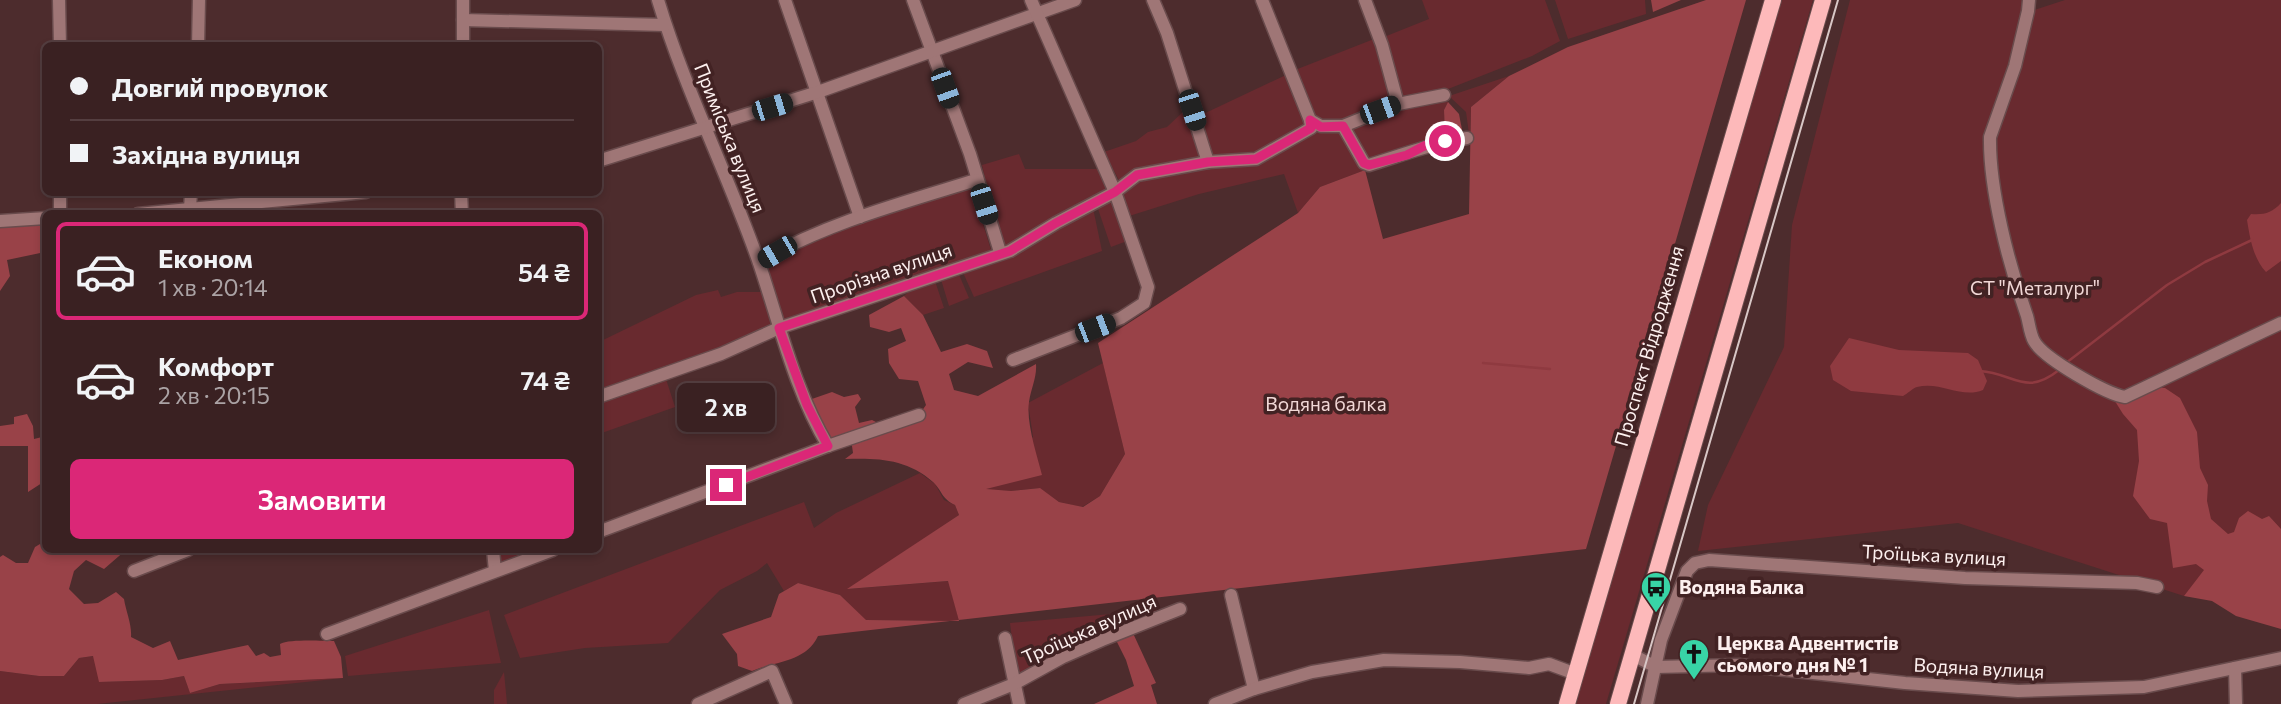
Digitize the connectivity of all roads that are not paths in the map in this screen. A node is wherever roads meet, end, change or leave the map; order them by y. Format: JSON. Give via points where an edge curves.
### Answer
{"nodes":[{"id":1,"x":59,"y":0,"type":"edge"},
{"id":2,"x":199,"y":0,"type":"edge"},
{"id":3,"x":463,"y":0,"type":"edge"},
{"id":4,"x":658,"y":0,"type":"edge"},
{"id":5,"x":785,"y":0,"type":"edge"},
{"id":6,"x":913,"y":0,"type":"edge"},
{"id":7,"x":1031,"y":0,"type":"edge"},
{"id":8,"x":1075,"y":0,"type":"edge"},
{"id":9,"x":1153,"y":0,"type":"edge"},
{"id":10,"x":1262,"y":0,"type":"edge"},
{"id":11,"x":1365,"y":0,"type":"edge"},
{"id":12,"x":1773,"y":0,"type":"edge"},
{"id":13,"x":1823,"y":0,"type":"edge"},
{"id":14,"x":2029,"y":0,"type":"edge"},
{"id":15,"x":1037,"y":14,"type":"junction"},
{"id":16,"x":463,"y":20,"type":"junction"},
{"id":17,"x":666,"y":25,"type":"junction"},
{"id":18,"x":60,"y":42,"type":"edge"},
{"id":19,"x":198,"y":42,"type":"edge"},
{"id":20,"x":463,"y":42,"type":"edge"},
{"id":21,"x":932,"y":52,"type":"junction"},
{"id":22,"x":818,"y":93,"type":"junction"},
{"id":23,"x":1444,"y":95,"type":"dead end"},
{"id":24,"x":1398,"y":104,"type":"junction"},
{"id":25,"x":1310,"y":120,"type":"junction"},
{"id":26,"x":1343,"y":126,"type":"junction"},
{"id":27,"x":704,"y":128,"type":"junction"},
{"id":28,"x":1466,"y":138,"type":"dead end"},
{"id":29,"x":602,"y":160,"type":"edge"},
{"id":30,"x":1208,"y":162,"type":"junction"},
{"id":31,"x":976,"y":180,"type":"junction"},
{"id":32,"x":1115,"y":192,"type":"junction"},
{"id":33,"x":191,"y":196,"type":"edge"},
{"id":34,"x":325,"y":196,"type":"edge"},
{"id":35,"x":190,"y":209,"type":"junction"},
{"id":36,"x":180,"y":210,"type":"edge"},
{"id":37,"x":860,"y":217,"type":"junction"},
{"id":38,"x":42,"y":218,"type":"edge"},
{"id":39,"x":0,"y":221,"type":"edge"},
{"id":40,"x":1000,"y":252,"type":"junction"},
{"id":41,"x":759,"y":262,"type":"junction"},
{"id":42,"x":2281,"y":323,"type":"edge"},
{"id":43,"x":779,"y":328,"type":"junction"},
{"id":44,"x":1013,"y":360,"type":"dead end"},
{"id":45,"x":602,"y":396,"type":"edge"},
{"id":46,"x":919,"y":415,"type":"dead end"},
{"id":47,"x":828,"y":446,"type":"junction"},
{"id":48,"x":602,"y":531,"type":"edge"},
{"id":49,"x":180,"y":553,"type":"edge"},
{"id":50,"x":493,"y":553,"type":"edge"},
{"id":51,"x":545,"y":553,"type":"edge"},
{"id":52,"x":134,"y":571,"type":"dead end"},
{"id":53,"x":495,"y":572,"type":"junction"},
{"id":54,"x":2157,"y":587,"type":"dead end"},
{"id":55,"x":1231,"y":595,"type":"dead end"},
{"id":56,"x":1180,"y":609,"type":"dead end"},
{"id":57,"x":327,"y":634,"type":"dead end"},
{"id":58,"x":1005,"y":638,"type":"dead end"},
{"id":59,"x":1633,"y":655,"type":"junction"},
{"id":60,"x":2281,"y":658,"type":"edge"},
{"id":61,"x":1656,"y":667,"type":"junction"},
{"id":62,"x":2235,"y":668,"type":"junction"},
{"id":63,"x":1576,"y":674,"type":"junction"},
{"id":64,"x":1014,"y":684,"type":"junction"},
{"id":65,"x":1254,"y":689,"type":"junction"},
{"id":66,"x":2018,"y":698,"type":"edge"},
{"id":67,"x":698,"y":704,"type":"edge"},
{"id":68,"x":786,"y":704,"type":"edge"},
{"id":69,"x":964,"y":704,"type":"edge"},
{"id":70,"x":1019,"y":704,"type":"edge"},
{"id":71,"x":1215,"y":704,"type":"edge"},
{"id":72,"x":1567,"y":704,"type":"edge"},
{"id":73,"x":1618,"y":704,"type":"edge"},
{"id":74,"x":1647,"y":704,"type":"edge"},
{"id":75,"x":2236,"y":704,"type":"edge"}],
"edges":[{"from":1,"to":18,"type":"street"},
{"from":2,"to":19,"type":"street"},
{"from":3,"to":16,"type":"street"},
{"from":4,"to":17,"type":"street","name":"Приміська вулиця"},
{"from":5,"to":22,"type":"street"},
{"from":6,"to":21,"type":"street"},
{"from":7,"to":15,"type":"street"},
{"from":8,"to":15,"type":"street"},
{"from":9,"to":30,"type":"street"},
{"from":10,"to":25,"type":"street"},
{"from":11,"to":24,"type":"street"},
{"from":12,"to":63,"type":"main road","name":"Проспект Відродження"},
{"from":13,"to":59,"type":"main road"},
{"from":14,"to":42,"type":"street","via":[[2015,66],[1989,146],[1999,213],[2034,341],[2086,382],[2125,397]]},
{"from":15,"to":21,"type":"street"},
{"from":15,"to":32,"type":"street"},
{"from":16,"to":17,"type":"street"},
{"from":16,"to":20,"type":"street"},
{"from":17,"to":27,"type":"street","name":"Приміська вулиця"},
{"from":21,"to":22,"type":"street"},
{"from":21,"to":31,"type":"street"},
{"from":22,"to":27,"type":"street"},
{"from":22,"to":37,"type":"street"},
{"from":23,"to":24,"type":"street"},
{"from":24,"to":26,"type":"street"},
{"from":25,"to":26,"type":"street","via":[[1321,127]]},
{"from":25,"to":30,"type":"street","name":"Прорізна вулиця","via":[[1311,128],[1256,159]]},
{"from":26,"to":28,"type":"street","via":[[1369,165],[1424,146]]},
{"from":27,"to":29,"type":"street"},
{"from":27,"to":41,"type":"street","name":"Приміська вулиця"},
{"from":30,"to":32,"type":"street","name":"Прорізна вулиця","via":[[1137,175]]},
{"from":31,"to":37,"type":"street"},
{"from":31,"to":40,"type":"street"},
{"from":32,"to":40,"type":"street","name":"Прорізна вулиця","via":[[1010,251]]},
{"from":32,"to":44,"type":"street","via":[[1148,287],[1144,303],[1121,318]]},
{"from":33,"to":35,"type":"street"},
{"from":34,"to":35,"type":"street"},
{"from":35,"to":36,"type":"street"},
{"from":37,"to":41,"type":"street","via":[[795,242]]},
{"from":38,"to":39,"type":"street"},
{"from":40,"to":43,"type":"street","name":"Прорізна вулиця"},
{"from":41,"to":43,"type":"street","name":"Приміська вулиця"},
{"from":43,"to":45,"type":"street","name":"Прорізна вулиця","via":[[721,354]]},
{"from":43,"to":47,"type":"street","name":"Приміська вулиця","via":[[807,405]]},
{"from":46,"to":47,"type":"street"},
{"from":47,"to":48,"type":"street"},
{"from":49,"to":52,"type":"street"},
{"from":50,"to":53,"type":"street"},
{"from":51,"to":53,"type":"street"},
{"from":53,"to":57,"type":"street"},
{"from":54,"to":61,"type":"street","name":"Троїцька вулиця","via":[[1709,560],[1686,571]]},
{"from":55,"to":65,"type":"street"},
{"from":56,"to":64,"type":"street","name":"Троїцька вулиця","via":[[1063,657]]},
{"from":58,"to":64,"type":"street"},
{"from":59,"to":61,"type":"street","name":"Водяна вулиця"},
{"from":59,"to":73,"type":"main road"},
{"from":60,"to":62,"type":"street","name":"Водяна вулиця"},
{"from":61,"to":66,"type":"street","name":"Водяна вулиця","via":[[1739,665]]},
{"from":61,"to":74,"type":"street"},
{"from":62,"to":66,"type":"street","name":"Водяна вулиця","via":[[2144,687]]},
{"from":62,"to":75,"type":"street"},
{"from":63,"to":65,"type":"street","via":[[1549,664],[1529,668],[1384,660],[1312,672]]},
{"from":63,"to":72,"type":"main road","name":"Проспект Відродження"},
{"from":64,"to":69,"type":"street","name":"Троїцька вулиця"},
{"from":64,"to":70,"type":"street"},
{"from":65,"to":71,"type":"street"},
{"from":67,"to":68,"type":"street","via":[[772,671]]}]}
